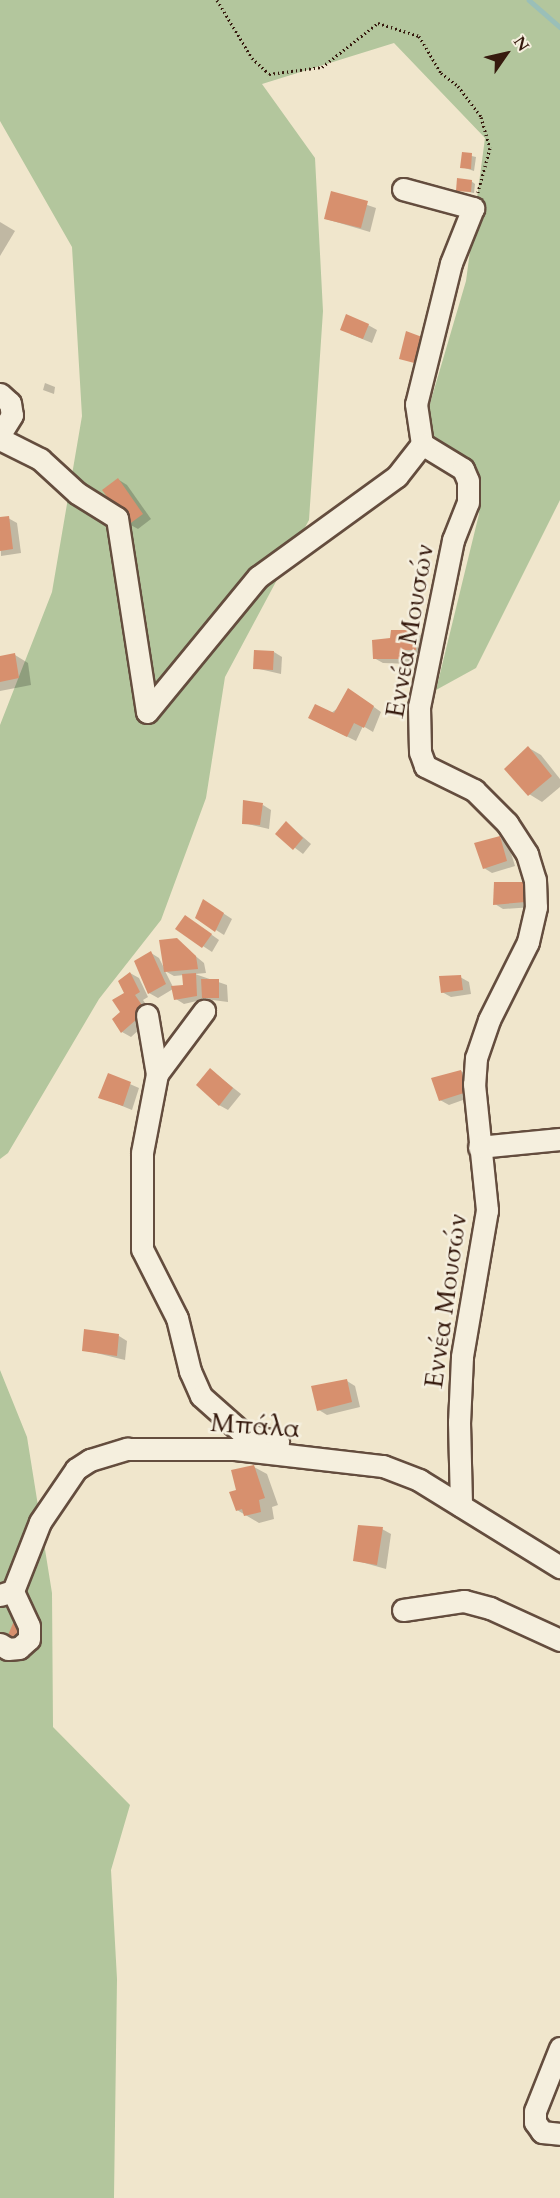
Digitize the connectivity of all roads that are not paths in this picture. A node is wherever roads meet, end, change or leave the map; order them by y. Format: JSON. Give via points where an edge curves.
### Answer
{"nodes":[{"id":1,"x":403,"y":189,"type":"dead end"},
{"id":2,"x":0,"y":394,"type":"edge"},
{"id":3,"x":0,"y":434,"type":"edge"},
{"id":4,"x":0,"y":440,"type":"edge"},
{"id":5,"x":422,"y":444,"type":"junction"},
{"id":6,"x":204,"y":1011,"type":"dead end"},
{"id":7,"x":147,"y":1015,"type":"dead end"},
{"id":8,"x":157,"y":1074,"type":"junction"},
{"id":9,"x":560,"y":1139,"type":"edge"},
{"id":10,"x":479,"y":1147,"type":"junction"},
{"id":11,"x":383,"y":1466,"type":"junction"},
{"id":12,"x":462,"y":1506,"type":"junction"},
{"id":13,"x":560,"y":1567,"type":"edge"},
{"id":14,"x":6,"y":1593,"type":"edge"},
{"id":15,"x":403,"y":1610,"type":"dead end"},
{"id":16,"x":560,"y":1640,"type":"edge"},
{"id":17,"x":0,"y":1644,"type":"edge"},
{"id":18,"x":560,"y":2048,"type":"edge"},
{"id":19,"x":560,"y":2134,"type":"edge"}],
"edges":[{"from":1,"to":5,"type":"street","via":[[473,208],[451,263],[416,404]]},
{"from":2,"to":3,"type":"street","via":[[10,403],[12,415]]},
{"from":4,"to":5,"type":"street","via":[[40,459],[77,493],[117,518],[147,712],[258,577],[397,476]]},
{"from":5,"to":10,"type":"street","name":"Εννέα Μουσών","via":[[463,469],[468,481],[468,502],[453,540],[419,707],[420,752],[424,766],[474,790],[492,805],[527,854],[535,880],[536,907],[528,942],[480,1039],[476,1058]]},
{"from":6,"to":8,"type":"street"},
{"from":7,"to":8,"type":"street"},
{"from":8,"to":11,"type":"street","via":[[142,1153],[142,1249],[177,1318],[190,1371],[201,1396],[244,1434],[262,1441],[349,1451]]},
{"from":9,"to":10,"type":"street"},
{"from":10,"to":12,"type":"street","name":"Εννέα Μουσών","via":[[487,1210],[462,1357]]},
{"from":11,"to":12,"type":"street","name":"Μπάλα","via":[[419,1480]]},
{"from":11,"to":14,"type":"street","name":"Μπάλα","via":[[235,1449],[127,1449],[108,1453],[76,1469],[60,1488]]},
{"from":12,"to":13,"type":"street","name":"Μπάλα"},
{"from":14,"to":17,"type":"street","via":[[29,1626],[29,1639],[19,1648],[8,1649]]},
{"from":15,"to":16,"type":"street","via":[[464,1601],[490,1608]]},
{"from":18,"to":19,"type":"street","via":[[535,2110],[535,2122],[542,2132]]}]}
